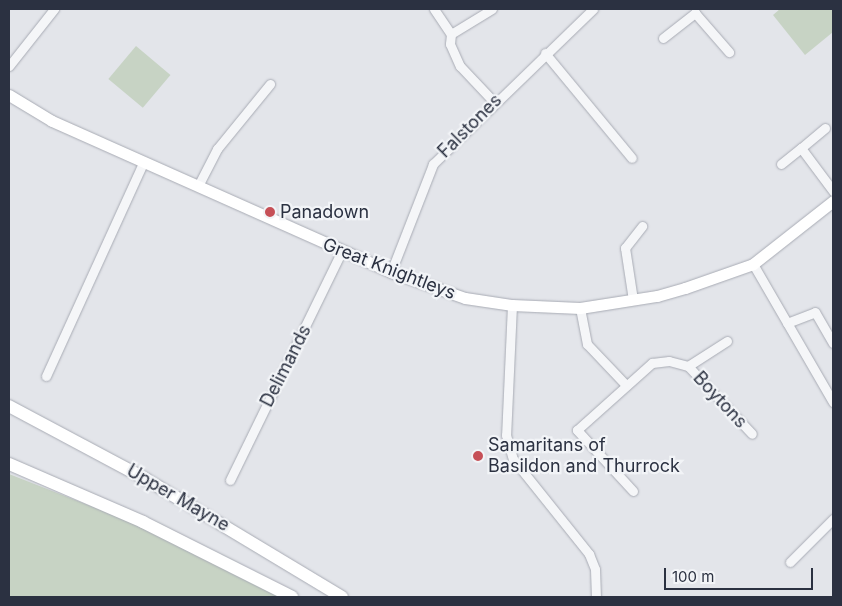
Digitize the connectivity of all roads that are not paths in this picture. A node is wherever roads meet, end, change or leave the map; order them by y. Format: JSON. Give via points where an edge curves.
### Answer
{"nodes":[{"id":1,"x":54,"y":9,"type":"edge"},
{"id":2,"x":434,"y":9,"type":"edge"},
{"id":3,"x":492,"y":9,"type":"edge"},
{"id":4,"x":593,"y":9,"type":"edge"},
{"id":5,"x":695,"y":11,"type":"edge"},
{"id":6,"x":451,"y":34,"type":"junction"},
{"id":7,"x":663,"y":38,"type":"dead end"},
{"id":8,"x":729,"y":52,"type":"dead end"},
{"id":9,"x":545,"y":53,"type":"junction"},
{"id":10,"x":9,"y":66,"type":"edge"},
{"id":11,"x":270,"y":84,"type":"dead end"},
{"id":12,"x":9,"y":95,"type":"edge"},
{"id":13,"x":494,"y":102,"type":"junction"},
{"id":14,"x":825,"y":128,"type":"dead end"},
{"id":15,"x":800,"y":148,"type":"junction"},
{"id":16,"x":632,"y":158,"type":"dead end"},
{"id":17,"x":143,"y":163,"type":"junction"},
{"id":18,"x":781,"y":164,"type":"dead end"},
{"id":19,"x":198,"y":186,"type":"junction"},
{"id":20,"x":833,"y":191,"type":"edge"},
{"id":21,"x":833,"y":201,"type":"edge"},
{"id":22,"x":642,"y":226,"type":"dead end"},
{"id":23,"x":342,"y":252,"type":"junction"},
{"id":24,"x":753,"y":264,"type":"junction"},
{"id":25,"x":391,"y":272,"type":"junction"},
{"id":26,"x":633,"y":300,"type":"junction"},
{"id":27,"x":512,"y":305,"type":"junction"},
{"id":28,"x":580,"y":308,"type":"junction"},
{"id":29,"x":787,"y":323,"type":"junction"},
{"id":30,"x":727,"y":341,"type":"dead end"},
{"id":31,"x":833,"y":344,"type":"edge"},
{"id":32,"x":688,"y":366,"type":"junction"},
{"id":33,"x":46,"y":376,"type":"dead end"},
{"id":34,"x":626,"y":385,"type":"junction"},
{"id":35,"x":832,"y":399,"type":"edge"},
{"id":36,"x":9,"y":406,"type":"edge"},
{"id":37,"x":752,"y":434,"type":"dead end"},
{"id":38,"x":9,"y":466,"type":"edge"},
{"id":39,"x":230,"y":480,"type":"dead end"},
{"id":40,"x":634,"y":491,"type":"dead end"},
{"id":41,"x":833,"y":519,"type":"edge"},
{"id":42,"x":790,"y":562,"type":"dead end"},
{"id":43,"x":292,"y":597,"type":"edge"},
{"id":44,"x":342,"y":597,"type":"edge"},
{"id":45,"x":596,"y":597,"type":"edge"}],
"edges":[{"from":1,"to":10,"type":"street"},
{"from":2,"to":6,"type":"street"},
{"from":3,"to":6,"type":"street"},
{"from":4,"to":9,"type":"street","name":"Falstones"},
{"from":5,"to":7,"type":"street"},
{"from":5,"to":8,"type":"street"},
{"from":6,"to":13,"type":"street","via":[[450,44],[460,66]]},
{"from":9,"to":13,"type":"street","name":"Falstones"},
{"from":9,"to":16,"type":"street"},
{"from":11,"to":19,"type":"street","via":[[217,148]]},
{"from":12,"to":17,"type":"street","name":"Great Knightleys","via":[[52,121]]},
{"from":13,"to":25,"type":"street","name":"Falstones","via":[[432,164]]},
{"from":14,"to":15,"type":"street"},
{"from":15,"to":18,"type":"street"},
{"from":15,"to":20,"type":"street"},
{"from":17,"to":19,"type":"street","name":"Great Knightleys"},
{"from":17,"to":33,"type":"street"},
{"from":19,"to":23,"type":"street","name":"Great Knightleys"},
{"from":21,"to":24,"type":"street","name":"Great Knightleys"},
{"from":22,"to":26,"type":"street","via":[[625,248]]},
{"from":23,"to":25,"type":"street","name":"Great Knightleys"},
{"from":23,"to":39,"type":"street","name":"Delimands"},
{"from":24,"to":26,"type":"street","name":"Great Knightleys","via":[[682,289]]},
{"from":24,"to":29,"type":"street"},
{"from":25,"to":27,"type":"street","name":"Great Knightleys","via":[[465,298]]},
{"from":26,"to":28,"type":"street","name":"Great Knightleys"},
{"from":27,"to":28,"type":"street","name":"Great Knightleys"},
{"from":27,"to":45,"type":"street","via":[[506,435],[513,459],[589,554],[595,569]]},
{"from":28,"to":34,"type":"street","via":[[587,344]]},
{"from":29,"to":31,"type":"street","via":[[815,312]]},
{"from":29,"to":35,"type":"street"},
{"from":30,"to":32,"type":"street","name":"Boytons"},
{"from":32,"to":34,"type":"street","name":"Boytons","via":[[669,361],[652,363]]},
{"from":32,"to":37,"type":"street","name":"Boytons"},
{"from":34,"to":40,"type":"street","name":"Boytons","via":[[576,430]]},
{"from":36,"to":44,"type":"main road","name":"Upper Mayne","via":[[144,478]]},
{"from":38,"to":43,"type":"main road","name":"Upper Mayne","via":[[151,526]]},
{"from":41,"to":42,"type":"street"}]}
